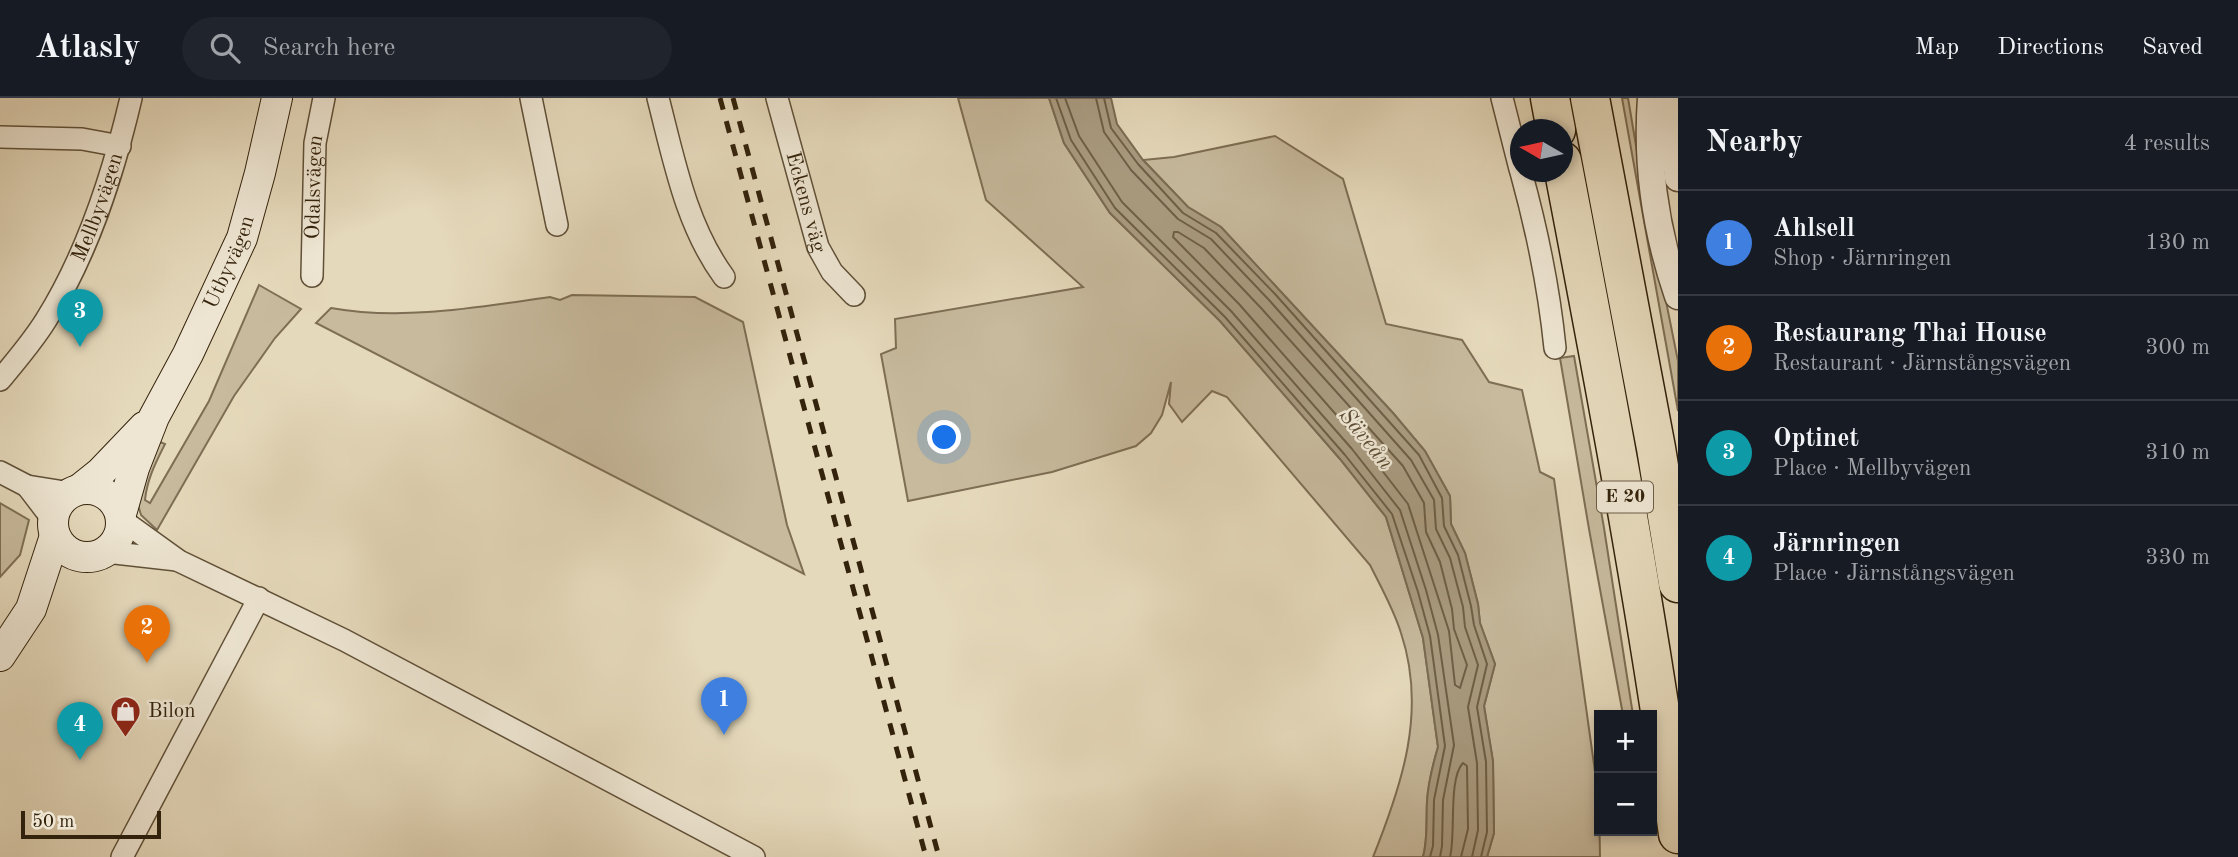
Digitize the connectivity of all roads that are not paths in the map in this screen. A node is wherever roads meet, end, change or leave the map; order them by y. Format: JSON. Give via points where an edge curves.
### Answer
{"nodes":[{"id":1,"x":131,"y":98,"type":"edge"},
{"id":2,"x":277,"y":98,"type":"edge"},
{"id":3,"x":324,"y":98,"type":"edge"},
{"id":4,"x":531,"y":98,"type":"edge"},
{"id":5,"x":658,"y":98,"type":"edge"},
{"id":6,"x":777,"y":98,"type":"edge"},
{"id":7,"x":1502,"y":98,"type":"edge"},
{"id":8,"x":1550,"y":98,"type":"edge"},
{"id":9,"x":1590,"y":98,"type":"edge"},
{"id":10,"x":1609,"y":98,"type":"edge"},
{"id":11,"x":1651,"y":98,"type":"edge"},
{"id":12,"x":1668,"y":98,"type":"edge"},
{"id":13,"x":1554,"y":119,"type":"edge"},
{"id":14,"x":1510,"y":128,"type":"edge"},
{"id":15,"x":0,"y":136,"type":"edge"},
{"id":16,"x":120,"y":146,"type":"junction"},
{"id":17,"x":1670,"y":180,"type":"edge"},
{"id":18,"x":1524,"y":182,"type":"edge"},
{"id":19,"x":1567,"y":182,"type":"edge"},
{"id":20,"x":557,"y":225,"type":"dead end"},
{"id":21,"x":312,"y":276,"type":"dead end"},
{"id":22,"x":723,"y":277,"type":"dead end"},
{"id":23,"x":854,"y":295,"type":"dead end"},
{"id":24,"x":1678,"y":296,"type":"edge"},
{"id":25,"x":1630,"y":309,"type":"junction"},
{"id":26,"x":1555,"y":348,"type":"dead end"},
{"id":27,"x":0,"y":380,"type":"edge"},
{"id":28,"x":154,"y":417,"type":"junction"},
{"id":29,"x":0,"y":472,"type":"edge"},
{"id":30,"x":27,"y":486,"type":"junction"},
{"id":31,"x":75,"y":491,"type":"junction"},
{"id":32,"x":121,"y":517,"type":"junction"},
{"id":33,"x":54,"y":528,"type":"junction"},
{"id":34,"x":96,"y":555,"type":"junction"},
{"id":35,"x":179,"y":561,"type":"junction"},
{"id":36,"x":1678,"y":583,"type":"edge"},
{"id":37,"x":259,"y":598,"type":"junction"},
{"id":38,"x":31,"y":608,"type":"junction"},
{"id":39,"x":0,"y":656,"type":"edge"},
{"id":40,"x":1678,"y":834,"type":"edge"},
{"id":41,"x":122,"y":857,"type":"edge"},
{"id":42,"x":754,"y":857,"type":"edge"}],
"edges":[{"from":1,"to":16,"type":"street","name":"Mellbyvägen"},
{"from":2,"to":28,"type":"main road","name":"Utbyvägen","via":[[242,238]]},
{"from":3,"to":21,"type":"street","name":"Odalsvägen","via":[[314,143]]},
{"from":4,"to":20,"type":"street"},
{"from":5,"to":22,"type":"street","via":[[693,220]]},
{"from":6,"to":23,"type":"street","name":"Eckens väg","via":[[818,247],[832,272]]},
{"from":7,"to":14,"type":"street"},
{"from":8,"to":13,"type":"highway"},
{"from":9,"to":25,"type":"highway","number":"E 20"},
{"from":10,"to":25,"type":"highway"},
{"from":11,"to":17,"type":"street","via":[[1648,134]]},
{"from":12,"to":17,"type":"street"},
{"from":15,"to":16,"type":"street","via":[[82,139]]},
{"from":16,"to":27,"type":"street","name":"Mellbyvägen","via":[[87,242],[62,294]]},
{"from":17,"to":24,"type":"street","via":[[1666,261]]},
{"from":18,"to":26,"type":"street","via":[[1537,230]]},
{"from":19,"to":40,"type":"highway","number":"E 20","via":[[1618,455]]},
{"from":25,"to":36,"type":"highway","number":"E 20"},
{"from":28,"to":31,"type":"main road","name":"Utbyvägen","via":[[100,473]]},
{"from":28,"to":32,"type":"main road","name":"Utbyvägen"},
{"from":29,"to":30,"type":"street"},
{"from":30,"to":31,"type":"street"},
{"from":30,"to":33,"type":"street"},
{"from":31,"to":32,"type":"main road","via":[[91,489],[110,497]]},
{"from":31,"to":33,"type":"main road","name":"Utbyvägen","via":[[58,504]]},
{"from":32,"to":34,"type":"main road","name":"Utbyvägen","via":[[115,543]]},
{"from":32,"to":35,"type":"street"},
{"from":33,"to":34,"type":"main road","via":[[68,552]]},
{"from":33,"to":38,"type":"main road","name":"Utbyvägen"},
{"from":34,"to":35,"type":"street"},
{"from":34,"to":38,"type":"main road","name":"Utbyvägen"},
{"from":35,"to":37,"type":"street"},
{"from":37,"to":41,"type":"street"},
{"from":37,"to":42,"type":"street"},
{"from":38,"to":39,"type":"main road","name":"Utbyvägen"}]}
